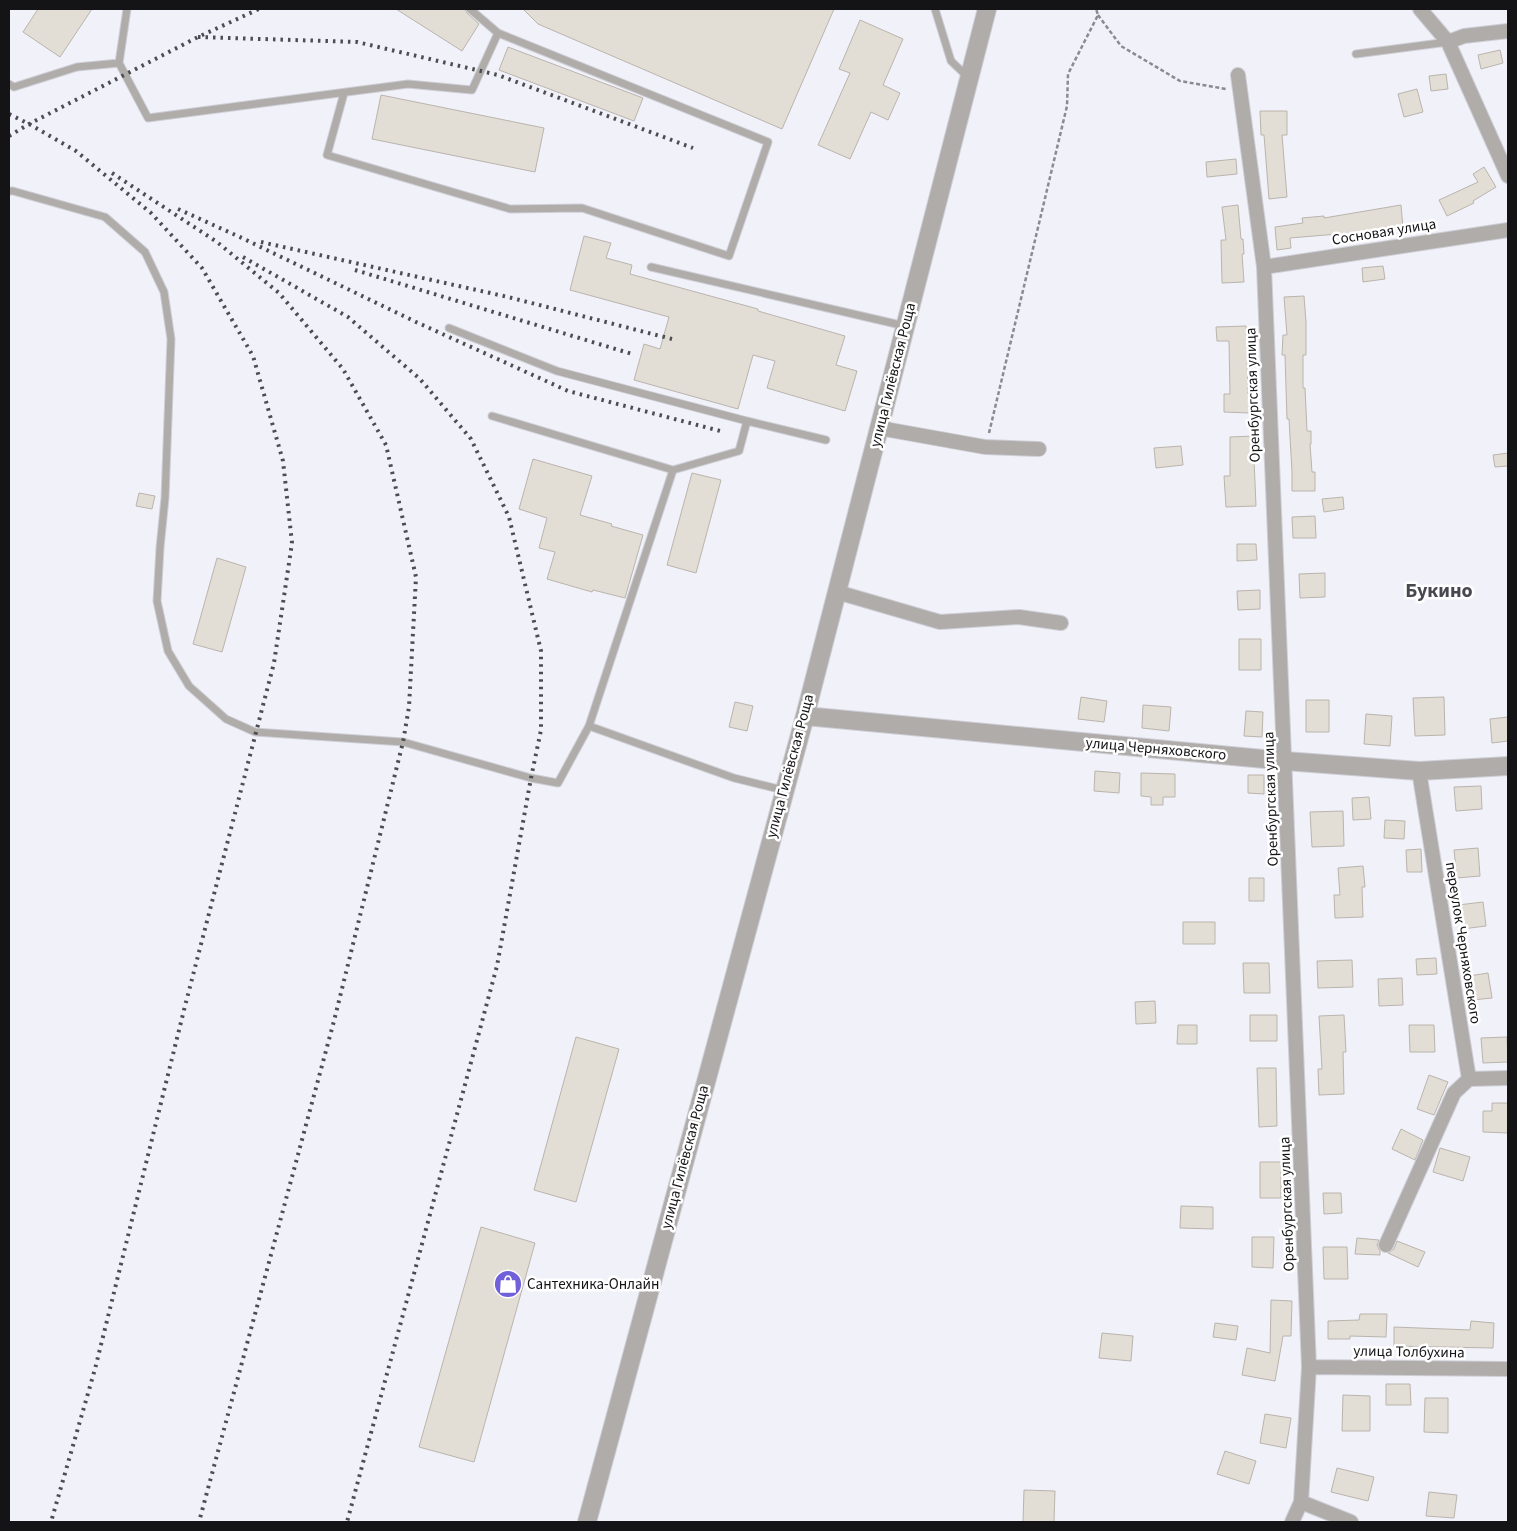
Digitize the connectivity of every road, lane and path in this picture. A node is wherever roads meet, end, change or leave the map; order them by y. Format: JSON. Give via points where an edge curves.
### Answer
{"nodes":[{"id":1,"x":127,"y":9,"type":"edge"},
{"id":2,"x":470,"y":9,"type":"edge"},
{"id":3,"x":935,"y":9,"type":"edge"},
{"id":4,"x":987,"y":9,"type":"edge"},
{"id":5,"x":1096,"y":9,"type":"edge"},
{"id":6,"x":1420,"y":9,"type":"edge"},
{"id":7,"x":1098,"y":15,"type":"junction"},
{"id":8,"x":1508,"y":31,"type":"edge"},
{"id":9,"x":498,"y":32,"type":"junction"},
{"id":10,"x":1448,"y":42,"type":"junction"},
{"id":11,"x":1356,"y":54,"type":"dead end"},
{"id":12,"x":120,"y":63,"type":"junction"},
{"id":13,"x":1238,"y":75,"type":"dead end"},
{"id":14,"x":969,"y":78,"type":"junction"},
{"id":15,"x":9,"y":84,"type":"edge"},
{"id":16,"x":1240,"y":91,"type":"junction"},
{"id":17,"x":344,"y":92,"type":"junction"},
{"id":18,"x":1508,"y":176,"type":"edge"},
{"id":19,"x":9,"y":191,"type":"edge"},
{"id":20,"x":1508,"y":230,"type":"edge"},
{"id":21,"x":651,"y":267,"type":"dead end"},
{"id":22,"x":1264,"y":267,"type":"junction"},
{"id":23,"x":905,"y":326,"type":"junction"},
{"id":24,"x":449,"y":328,"type":"dead end"},
{"id":25,"x":492,"y":416,"type":"dead end"},
{"id":26,"x":747,"y":421,"type":"junction"},
{"id":27,"x":879,"y":428,"type":"junction"},
{"id":28,"x":826,"y":440,"type":"dead end"},
{"id":29,"x":986,"y":447,"type":"junction"},
{"id":30,"x":1039,"y":449,"type":"dead end"},
{"id":31,"x":673,"y":470,"type":"junction"},
{"id":32,"x":837,"y":592,"type":"junction"},
{"id":33,"x":1061,"y":622,"type":"dead end"},
{"id":34,"x":805,"y":716,"type":"junction"},
{"id":35,"x":588,"y":726,"type":"junction"},
{"id":36,"x":1285,"y":761,"type":"junction"},
{"id":37,"x":1508,"y":766,"type":"edge"},
{"id":38,"x":1419,"y":772,"type":"junction"},
{"id":39,"x":784,"y":790,"type":"junction"},
{"id":40,"x":1508,"y":1078,"type":"edge"},
{"id":41,"x":1468,"y":1080,"type":"junction"},
{"id":42,"x":1386,"y":1245,"type":"dead end"},
{"id":43,"x":1309,"y":1367,"type":"junction"},
{"id":44,"x":1508,"y":1369,"type":"edge"},
{"id":45,"x":1301,"y":1502,"type":"junction"},
{"id":46,"x":587,"y":1522,"type":"edge"},
{"id":47,"x":1292,"y":1522,"type":"edge"},
{"id":48,"x":1350,"y":1522,"type":"edge"}],
"edges":[{"from":1,"to":12,"type":"lane"},
{"from":2,"to":9,"type":"lane"},
{"from":3,"to":14,"type":"lane","via":[[951,61]]},
{"from":4,"to":14,"type":"street","name":"улица Гилёвская Роща"},
{"from":5,"to":7,"type":"path"},
{"from":6,"to":10,"type":"street"},
{"from":7,"to":16,"type":"path","via":[[1121,46],[1180,81]]},
{"from":7,"to":29,"type":"path","via":[[1068,74],[1067,106]]},
{"from":8,"to":10,"type":"street","via":[[1464,36]]},
{"from":9,"to":17,"type":"lane","via":[[472,90],[408,84]]},
{"from":9,"to":17,"type":"lane","via":[[768,142],[729,256],[582,208],[510,210],[327,155]]},
{"from":10,"to":11,"type":"lane"},
{"from":10,"to":18,"type":"street"},
{"from":12,"to":15,"type":"lane","via":[[77,67],[14,87]]},
{"from":12,"to":17,"type":"lane","via":[[148,118]]},
{"from":13,"to":16,"type":"street","name":"Оренбургская улица"},
{"from":14,"to":23,"type":"street","name":"улица Гилёвская Роща"},
{"from":16,"to":22,"type":"street","name":"Оренбургская улица"},
{"from":19,"to":35,"type":"lane","via":[[105,217],[145,252],[164,292],[171,339],[157,602],[168,651],[189,686],[226,719],[255,732],[403,742],[558,783]]},
{"from":20,"to":22,"type":"street","name":"Сосновая улица"},
{"from":21,"to":23,"type":"lane"},
{"from":22,"to":36,"type":"street","name":"Оренбургская улица"},
{"from":23,"to":27,"type":"street","name":"улица Гилёвская Роща"},
{"from":24,"to":26,"type":"lane","via":[[557,370]]},
{"from":25,"to":31,"type":"lane"},
{"from":26,"to":28,"type":"lane"},
{"from":26,"to":31,"type":"lane","via":[[739,452]]},
{"from":27,"to":29,"type":"street"},
{"from":27,"to":32,"type":"street","name":"улица Гилёвская Роща"},
{"from":29,"to":30,"type":"street"},
{"from":31,"to":35,"type":"lane"},
{"from":32,"to":33,"type":"street","via":[[940,622],[1019,617]]},
{"from":32,"to":34,"type":"street","name":"улица Гилёвская Роща"},
{"from":34,"to":36,"type":"street","name":"улица Черняховского"},
{"from":34,"to":39,"type":"street","name":"улица Гилёвская Роща"},
{"from":35,"to":39,"type":"lane","via":[[734,778]]},
{"from":36,"to":38,"type":"street","name":"улица Черняховского"},
{"from":36,"to":43,"type":"street","name":"Оренбургская улица"},
{"from":37,"to":38,"type":"street","name":"улица Черняховского"},
{"from":38,"to":41,"type":"street","name":"переулок Черняховского"},
{"from":39,"to":46,"type":"street","name":"улица Гилёвская Роща"},
{"from":40,"to":41,"type":"street"},
{"from":41,"to":42,"type":"street","via":[[1454,1093]]},
{"from":43,"to":44,"type":"street","name":"улица Толбухина"},
{"from":43,"to":45,"type":"street","name":"Оренбургская улица"},
{"from":45,"to":47,"type":"street","name":"Оренбургская улица"},
{"from":45,"to":48,"type":"street"}]}
